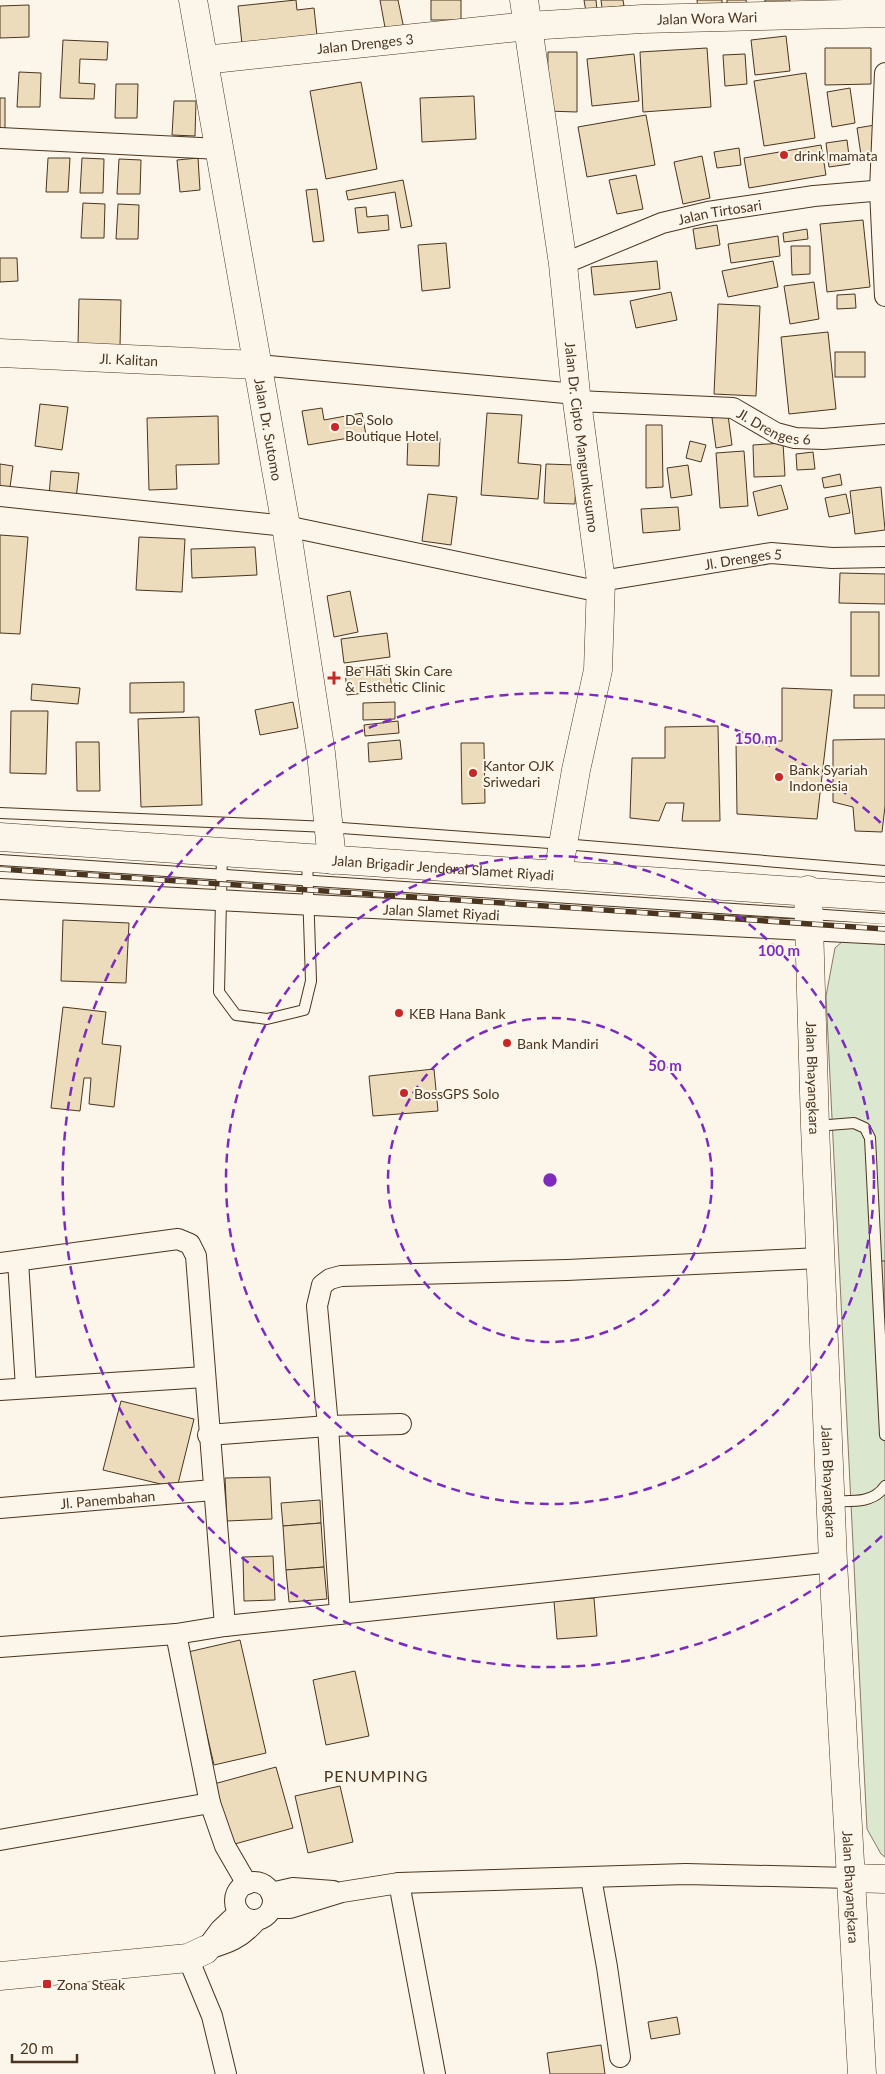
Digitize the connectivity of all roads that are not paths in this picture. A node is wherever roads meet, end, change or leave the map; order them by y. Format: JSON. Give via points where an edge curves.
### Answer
{"nodes":[{"id":1,"x":193,"y":0,"type":"edge"},
{"id":2,"x":754,"y":8,"type":"edge"},
{"id":3,"x":526,"y":13,"type":"edge"},
{"id":4,"x":885,"y":13,"type":"edge"},
{"id":5,"x":204,"y":60,"type":"junction"},
{"id":6,"x":885,"y":73,"type":"edge"},
{"id":7,"x":0,"y":138,"type":"edge"},
{"id":8,"x":220,"y":149,"type":"junction"},
{"id":9,"x":882,"y":190,"type":"edge"},
{"id":10,"x":563,"y":264,"type":"junction"},
{"id":11,"x":885,"y":296,"type":"edge"},
{"id":12,"x":0,"y":352,"type":"edge"},
{"id":13,"x":258,"y":365,"type":"junction"},
{"id":14,"x":577,"y":398,"type":"junction"},
{"id":15,"x":885,"y":434,"type":"edge"},
{"id":16,"x":0,"y":496,"type":"edge"},
{"id":17,"x":286,"y":526,"type":"junction"},
{"id":18,"x":885,"y":557,"type":"edge"},
{"id":19,"x":601,"y":587,"type":"junction"},
{"id":20,"x":0,"y":813,"type":"edge"},
{"id":21,"x":328,"y":827,"type":"junction"},
{"id":22,"x":0,"y":837,"type":"edge"},
{"id":23,"x":563,"y":844,"type":"junction"},
{"id":24,"x":0,"y":860,"type":"edge"},
{"id":25,"x":222,"y":864,"type":"junction"},
{"id":26,"x":316,"y":866,"type":"junction"},
{"id":27,"x":885,"y":871,"type":"edge"},
{"id":28,"x":558,"y":874,"type":"junction"},
{"id":29,"x":0,"y":890,"type":"edge"},
{"id":30,"x":885,"y":897,"type":"edge"},
{"id":31,"x":222,"y":901,"type":"junction"},
{"id":32,"x":308,"y":905,"type":"junction"},
{"id":33,"x":809,"y":912,"type":"junction"},
{"id":34,"x":885,"y":919,"type":"edge"},
{"id":35,"x":885,"y":934,"type":"edge"},
{"id":36,"x":815,"y":1126,"type":"junction"},
{"id":37,"x":820,"y":1258,"type":"junction"},
{"id":38,"x":9,"y":1262,"type":"edge"},
{"id":39,"x":204,"y":1377,"type":"junction"},
{"id":40,"x":26,"y":1388,"type":"junction"},
{"id":41,"x":0,"y":1390,"type":"edge"},
{"id":42,"x":400,"y":1424,"type":"dead end"},
{"id":43,"x":328,"y":1426,"type":"junction"},
{"id":44,"x":208,"y":1435,"type":"junction"},
{"id":45,"x":885,"y":1435,"type":"edge"},
{"id":46,"x":885,"y":1486,"type":"edge"},
{"id":47,"x":213,"y":1490,"type":"junction"},
{"id":48,"x":830,"y":1501,"type":"junction"},
{"id":49,"x":0,"y":1508,"type":"edge"},
{"id":50,"x":833,"y":1562,"type":"junction"},
{"id":51,"x":340,"y":1614,"type":"junction"},
{"id":52,"x":225,"y":1626,"type":"junction"},
{"id":53,"x":176,"y":1634,"type":"junction"},
{"id":54,"x":0,"y":1647,"type":"edge"},
{"id":55,"x":210,"y":1803,"type":"junction"},
{"id":56,"x":0,"y":1840,"type":"edge"},
{"id":57,"x":591,"y":1878,"type":"junction"},
{"id":58,"x":850,"y":1878,"type":"junction"},
{"id":59,"x":885,"y":1880,"type":"edge"},
{"id":60,"x":399,"y":1883,"type":"junction"},
{"id":61,"x":247,"y":1884,"type":"junction"},
{"id":62,"x":260,"y":1908,"type":"junction"},
{"id":63,"x":196,"y":1954,"type":"junction"},
{"id":64,"x":0,"y":1976,"type":"edge"},
{"id":65,"x":620,"y":2056,"type":"dead end"},
{"id":66,"x":226,"y":2074,"type":"edge"},
{"id":67,"x":435,"y":2074,"type":"edge"},
{"id":68,"x":862,"y":2074,"type":"edge"}],
"edges":[{"from":1,"to":5,"type":"main road","name":"Jalan Dr. Sutomo"},
{"from":2,"to":3,"type":"main road","name":"Jalan Wora Wari","via":[[642,19]]},
{"from":2,"to":4,"type":"main road","name":"Jalan Wora Wari"},
{"from":3,"to":5,"type":"main road","name":"Jalan Drenges 3"},
{"from":3,"to":10,"type":"main road","name":"Jalan Dr. Cipto Mangunkusumo"},
{"from":5,"to":8,"type":"main road","name":"Jalan Dr. Sutomo"},
{"from":6,"to":9,"type":"street"},
{"from":7,"to":8,"type":"street"},
{"from":8,"to":13,"type":"main road","name":"Jalan Dr. Sutomo"},
{"from":9,"to":10,"type":"street","name":"Jalan Tirtosari","via":[[763,203],[680,218],[632,234]]},
{"from":9,"to":11,"type":"street"},
{"from":10,"to":14,"type":"main road","name":"Jalan Dr. Cipto Mangunkusumo"},
{"from":12,"to":13,"type":"main road","name":"Jl. Kalitan"},
{"from":13,"to":14,"type":"street","name":"Jl. Drenges 6"},
{"from":13,"to":17,"type":"main road","name":"Jalan Dr. Sutomo"},
{"from":14,"to":15,"type":"street","name":"Jl. Drenges 6","via":[[733,408],[776,433],[795,438]]},
{"from":14,"to":19,"type":"main road","name":"Jalan Dr. Cipto Mangunkusumo"},
{"from":16,"to":17,"type":"street"},
{"from":17,"to":19,"type":"street"},
{"from":17,"to":21,"type":"main road","name":"Jalan Dr. Sutomo","via":[[321,752]]},
{"from":18,"to":19,"type":"street","name":"Jl. Drenges 5","via":[[832,558],[771,553]]},
{"from":19,"to":23,"type":"main road","name":"Jalan Dr. Cipto Mangunkusumo","via":[[598,670]]},
{"from":20,"to":21,"type":"lane"},
{"from":21,"to":23,"type":"lane"},
{"from":21,"to":26,"type":"main road","name":"Jalan Dr. Sutomo"},
{"from":22,"to":25,"type":"main road","name":"Jalan Brigadir Jenderal Slamet Riyadi"},
{"from":23,"to":27,"type":"lane"},
{"from":23,"to":28,"type":"main road","name":"Jalan Dr. Cipto Mangunkusumo"},
{"from":24,"to":25,"type":"lane"},
{"from":25,"to":26,"type":"main road","name":"Jalan Brigadir Jenderal Slamet Riyadi"},
{"from":25,"to":31,"type":"lane"},
{"from":26,"to":28,"type":"main road","name":"Jalan Brigadir Jenderal Slamet Riyadi"},
{"from":26,"to":32,"type":"lane"},
{"from":26,"to":33,"type":"lane"},
{"from":28,"to":33,"type":"main road","name":"Jalan Brigadir Jenderal Slamet Riyadi"},
{"from":29,"to":31,"type":"street","name":"Jalan Slamet Riyadi"},
{"from":30,"to":33,"type":"main road","name":"Jalan Brigadir Jenderal Slamet Riyadi"},
{"from":31,"to":32,"type":"street","name":"Jalan Slamet Riyadi"},
{"from":31,"to":32,"type":"lane","via":[[219,992],[236,1015],[267,1019],[304,1010],[311,981]]},
{"from":32,"to":33,"type":"street","name":"Jalan Slamet Riyadi"},
{"from":33,"to":34,"type":"lane"},
{"from":33,"to":35,"type":"street","name":"Jalan Slamet Riyadi"},
{"from":33,"to":36,"type":"main road","name":"Jalan Bhayangkara"},
{"from":36,"to":37,"type":"main road","name":"Jalan Bhayangkara"},
{"from":36,"to":45,"type":"lane","via":[[854,1123],[865,1128],[870,1138]]},
{"from":37,"to":43,"type":"street","via":[[330,1279],[322,1285],[317,1306]]},
{"from":37,"to":48,"type":"main road","name":"Jalan Bhayangkara"},
{"from":38,"to":39,"type":"street","via":[[178,1239],[190,1244],[196,1256]]},
{"from":38,"to":40,"type":"street"},
{"from":39,"to":40,"type":"street"},
{"from":39,"to":44,"type":"street"},
{"from":40,"to":41,"type":"street"},
{"from":42,"to":43,"type":"street"},
{"from":43,"to":44,"type":"street"},
{"from":43,"to":51,"type":"street"},
{"from":44,"to":47,"type":"street"},
{"from":46,"to":48,"type":"lane","via":[[880,1494],[866,1500]]},
{"from":47,"to":49,"type":"street","name":"Jl. Panembahan"},
{"from":47,"to":52,"type":"street"},
{"from":48,"to":50,"type":"main road","name":"Jalan Bhayangkara"},
{"from":50,"to":51,"type":"street"},
{"from":50,"to":58,"type":"main road","name":"Jalan Bhayangkara"},
{"from":51,"to":52,"type":"street"},
{"from":52,"to":53,"type":"street"},
{"from":53,"to":54,"type":"street"},
{"from":53,"to":55,"type":"street"},
{"from":55,"to":56,"type":"street"},
{"from":55,"to":61,"type":"street","via":[[225,1846]]},
{"from":57,"to":58,"type":"street","via":[[686,1874]]},
{"from":57,"to":60,"type":"street"},
{"from":57,"to":65,"type":"street"},
{"from":58,"to":59,"type":"main road"},
{"from":58,"to":68,"type":"main road","name":"Jalan Bhayangkara"},
{"from":60,"to":62,"type":"street","via":[[342,1892],[290,1908]]},
{"from":60,"to":67,"type":"street"},
{"from":61,"to":62,"type":"street","via":[[264,1885]]},
{"from":61,"to":62,"type":"street","via":[[235,1902]]},
{"from":62,"to":63,"type":"street","via":[[250,1929],[233,1942]]},
{"from":63,"to":64,"type":"main road"},
{"from":63,"to":66,"type":"street"}]}
